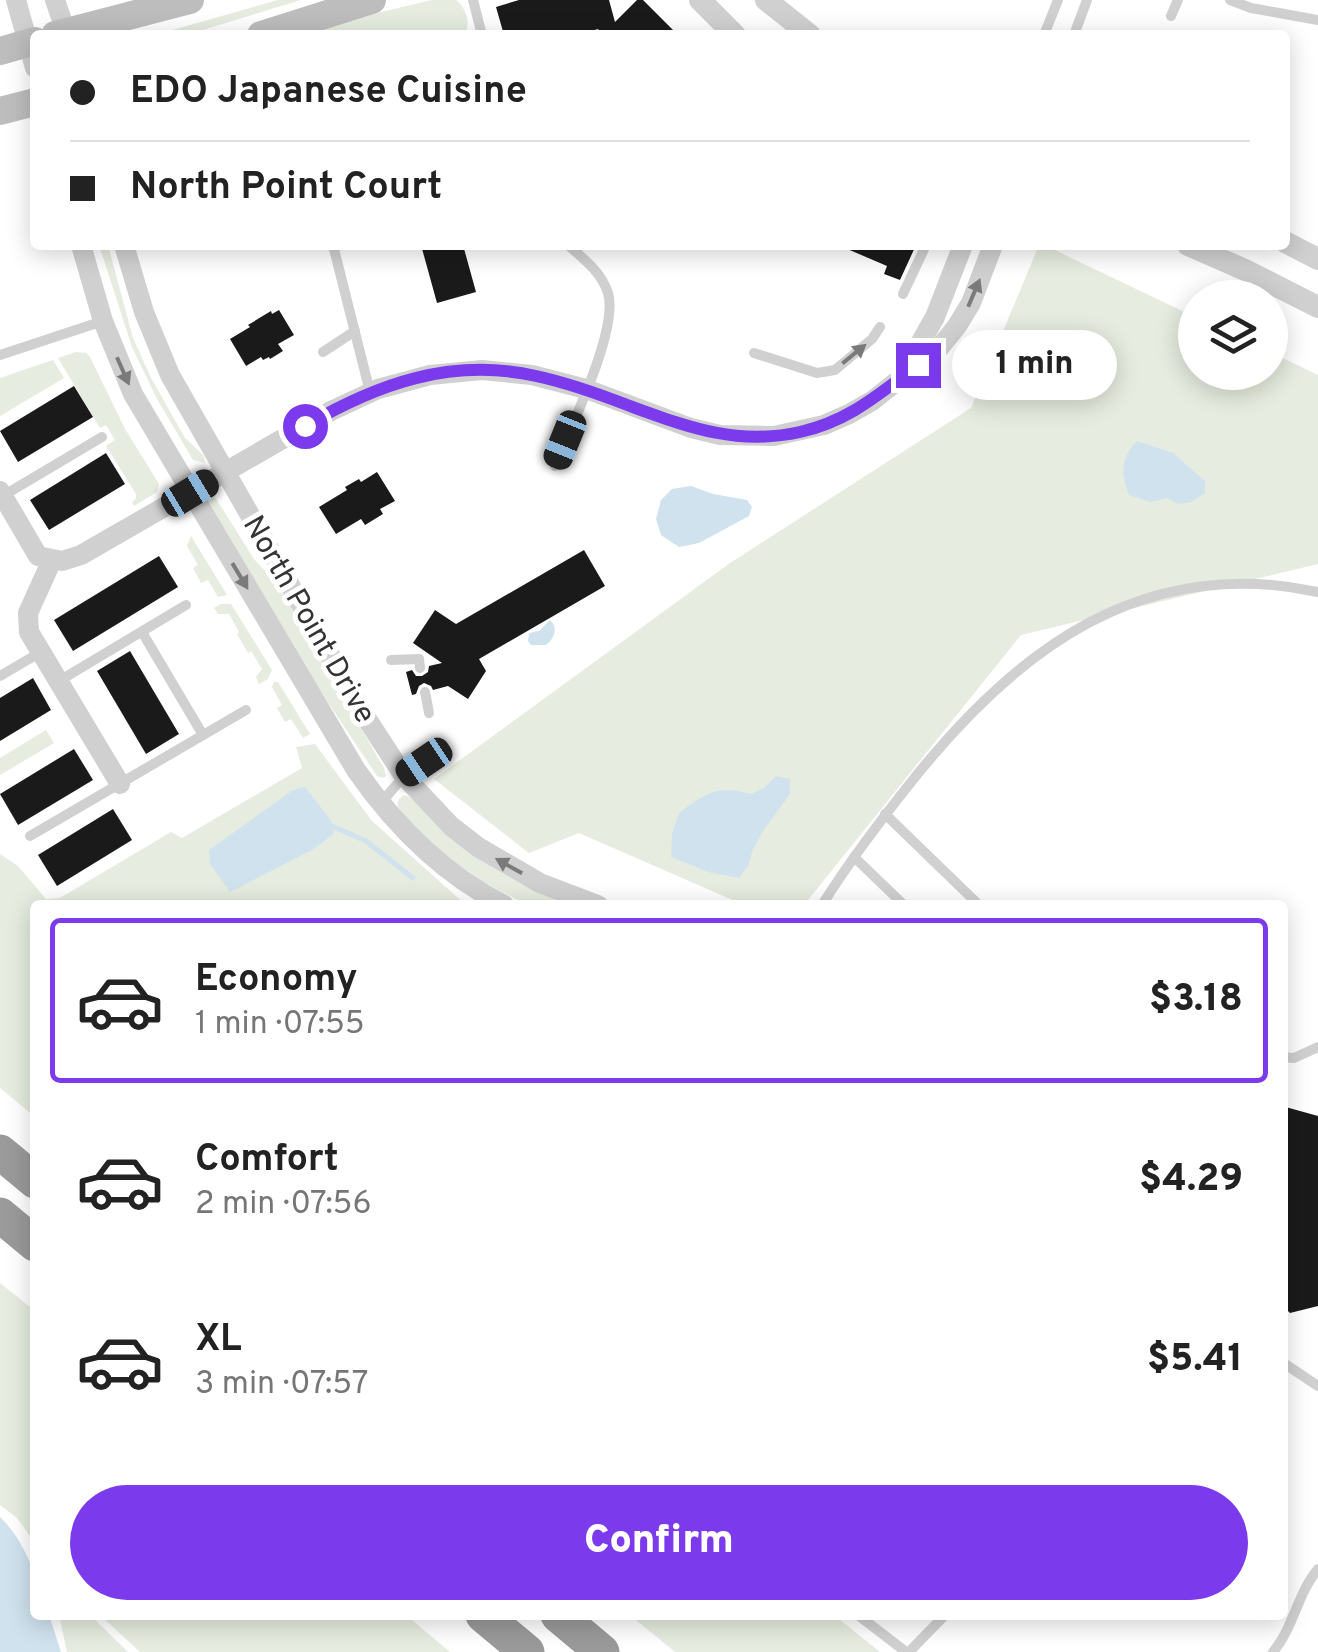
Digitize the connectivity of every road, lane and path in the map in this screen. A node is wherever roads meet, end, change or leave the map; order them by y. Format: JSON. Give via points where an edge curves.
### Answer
{"nodes":[{"id":1,"x":16,"y":0,"type":"edge"},
{"id":2,"x":54,"y":0,"type":"edge"},
{"id":3,"x":190,"y":0,"type":"edge"},
{"id":4,"x":372,"y":0,"type":"edge"},
{"id":5,"x":473,"y":0,"type":"edge"},
{"id":6,"x":700,"y":0,"type":"edge"},
{"id":7,"x":766,"y":0,"type":"edge"},
{"id":8,"x":1058,"y":0,"type":"edge"},
{"id":9,"x":1087,"y":0,"type":"edge"},
{"id":10,"x":1178,"y":0,"type":"edge"},
{"id":11,"x":1230,"y":0,"type":"edge"},
{"id":12,"x":1293,"y":0,"type":"edge"},
{"id":13,"x":1284,"y":14,"type":"junction"},
{"id":14,"x":1171,"y":16,"type":"dead end"},
{"id":15,"x":1318,"y":20,"type":"edge"},
{"id":16,"x":39,"y":30,"type":"edge"},
{"id":17,"x":50,"y":30,"type":"edge"},
{"id":18,"x":89,"y":30,"type":"edge"},
{"id":19,"x":282,"y":30,"type":"edge"},
{"id":20,"x":481,"y":30,"type":"edge"},
{"id":21,"x":730,"y":30,"type":"edge"},
{"id":22,"x":804,"y":30,"type":"edge"},
{"id":23,"x":1046,"y":30,"type":"edge"},
{"id":24,"x":1076,"y":30,"type":"edge"},
{"id":25,"x":30,"y":45,"type":"edge"},
{"id":26,"x":0,"y":50,"type":"edge"},
{"id":27,"x":30,"y":103,"type":"edge"},
{"id":28,"x":0,"y":111,"type":"edge"},
{"id":29,"x":1290,"y":245,"type":"edge"},
{"id":30,"x":82,"y":250,"type":"edge"},
{"id":31,"x":125,"y":250,"type":"edge"},
{"id":32,"x":334,"y":250,"type":"edge"},
{"id":33,"x":574,"y":250,"type":"edge"},
{"id":34,"x":924,"y":250,"type":"edge"},
{"id":35,"x":961,"y":250,"type":"edge"},
{"id":36,"x":991,"y":250,"type":"edge"},
{"id":37,"x":1199,"y":250,"type":"edge"},
{"id":38,"x":1318,"y":259,"type":"edge"},
{"id":39,"x":902,"y":294,"type":"dead end"},
{"id":40,"x":1318,"y":307,"type":"edge"},
{"id":41,"x":103,"y":321,"type":"junction"},
{"id":42,"x":880,"y":327,"type":"dead end"},
{"id":43,"x":355,"y":332,"type":"junction"},
{"id":44,"x":323,"y":352,"type":"dead end"},
{"id":45,"x":754,"y":353,"type":"dead end"},
{"id":46,"x":0,"y":355,"type":"edge"},
{"id":47,"x":894,"y":382,"type":"junction"},
{"id":48,"x":586,"y":389,"type":"junction"},
{"id":49,"x":370,"y":392,"type":"junction"},
{"id":50,"x":102,"y":437,"type":"dead end"},
{"id":51,"x":555,"y":466,"type":"dead end"},
{"id":52,"x":226,"y":472,"type":"junction"},
{"id":53,"x":190,"y":493,"type":"junction"},
{"id":54,"x":1,"y":495,"type":"edge"},
{"id":55,"x":52,"y":560,"type":"junction"},
{"id":56,"x":1318,"y":592,"type":"edge"},
{"id":57,"x":186,"y":606,"type":"dead end"},
{"id":58,"x":142,"y":632,"type":"junction"},
{"id":59,"x":41,"y":652,"type":"junction"},
{"id":60,"x":392,"y":660,"type":"dead end"},
{"id":61,"x":420,"y":668,"type":"dead end"},
{"id":62,"x":0,"y":676,"type":"edge"},
{"id":63,"x":58,"y":682,"type":"junction"},
{"id":64,"x":425,"y":692,"type":"dead end"},
{"id":65,"x":246,"y":710,"type":"dead end"},
{"id":66,"x":429,"y":713,"type":"dead end"},
{"id":67,"x":203,"y":735,"type":"junction"},
{"id":68,"x":445,"y":748,"type":"dead end"},
{"id":69,"x":404,"y":776,"type":"junction"},
{"id":70,"x":120,"y":784,"type":"junction"},
{"id":71,"x":380,"y":804,"type":"junction"},
{"id":72,"x":885,"y":814,"type":"junction"},
{"id":73,"x":30,"y":836,"type":"dead end"},
{"id":74,"x":854,"y":857,"type":"junction"},
{"id":75,"x":496,"y":900,"type":"edge"},
{"id":76,"x":585,"y":900,"type":"edge"},
{"id":77,"x":825,"y":900,"type":"edge"},
{"id":78,"x":899,"y":900,"type":"edge"},
{"id":79,"x":974,"y":900,"type":"edge"},
{"id":80,"x":1318,"y":1047,"type":"edge"},
{"id":81,"x":1288,"y":1058,"type":"edge"},
{"id":82,"x":0,"y":1152,"type":"edge"},
{"id":83,"x":30,"y":1177,"type":"edge"},
{"id":84,"x":0,"y":1215,"type":"edge"},
{"id":85,"x":30,"y":1240,"type":"edge"},
{"id":86,"x":0,"y":1245,"type":"edge"},
{"id":87,"x":30,"y":1266,"type":"edge"},
{"id":88,"x":1288,"y":1366,"type":"edge"},
{"id":89,"x":1318,"y":1386,"type":"edge"},
{"id":90,"x":1318,"y":1568,"type":"edge"},
{"id":91,"x":488,"y":1620,"type":"edge"},
{"id":92,"x":564,"y":1620,"type":"edge"},
{"id":93,"x":865,"y":1620,"type":"edge"},
{"id":94,"x":940,"y":1620,"type":"edge"},
{"id":95,"x":527,"y":1652,"type":"edge"},
{"id":96,"x":602,"y":1652,"type":"edge"},
{"id":97,"x":908,"y":1652,"type":"edge"},
{"id":98,"x":1272,"y":1652,"type":"edge"}],
"edges":[{"from":1,"to":16,"type":"street"},
{"from":2,"to":17,"type":"street"},
{"from":3,"to":18,"type":"main road"},
{"from":4,"to":19,"type":"main road"},
{"from":5,"to":20,"type":"lane"},
{"from":6,"to":21,"type":"street"},
{"from":7,"to":22,"type":"street"},
{"from":8,"to":23,"type":"lane"},
{"from":9,"to":24,"type":"lane"},
{"from":10,"to":14,"type":"lane"},
{"from":11,"to":13,"type":"lane"},
{"from":12,"to":13,"type":"lane"},
{"from":13,"to":15,"type":"lane"},
{"from":25,"to":26,"type":"main road"},
{"from":27,"to":28,"type":"main road"},
{"from":29,"to":38,"type":"street"},
{"from":30,"to":41,"type":"street","name":"North Point Drive"},
{"from":31,"to":52,"type":"street","name":"North Point Drive","via":[[170,376]]},
{"from":32,"to":43,"type":"lane"},
{"from":33,"to":48,"type":"lane","via":[[597,271],[610,297],[607,334]]},
{"from":34,"to":39,"type":"lane"},
{"from":35,"to":47,"type":"street","via":[[923,341]]},
{"from":47,"to":36,"type":"street","one_way":true,"via":[[957,326]]},
{"from":37,"to":40,"type":"street"},
{"from":41,"to":46,"type":"lane"},
{"from":41,"to":53,"type":"street","name":"North Point Drive","one_way":true,"via":[[133,394]]},
{"from":45,"to":42,"type":"lane","one_way":true,"via":[[817,372],[835,370]]},
{"from":43,"to":44,"type":"lane"},
{"from":43,"to":49,"type":"lane"},
{"from":47,"to":48,"type":"street","via":[[837,420],[762,436],[691,428]]},
{"from":48,"to":49,"type":"street","via":[[482,370],[430,375]]},
{"from":48,"to":51,"type":"lane"},
{"from":49,"to":52,"type":"street"},
{"from":50,"to":54,"type":"lane"},
{"from":52,"to":53,"type":"street"},
{"from":52,"to":69,"type":"street","name":"North Point Drive"},
{"from":53,"to":55,"type":"street","via":[[81,555]]},
{"from":53,"to":71,"type":"street","name":"North Point Drive","one_way":true},
{"from":54,"to":55,"type":"street","via":[[38,556]]},
{"from":55,"to":59,"type":"street","via":[[28,613],[29,632]]},
{"from":56,"to":72,"type":"lane","via":[[1218,583],[1097,618],[996,687]]},
{"from":57,"to":58,"type":"lane"},
{"from":58,"to":63,"type":"lane"},
{"from":58,"to":67,"type":"lane"},
{"from":59,"to":62,"type":"lane"},
{"from":59,"to":63,"type":"street"},
{"from":60,"to":61,"type":"lane","via":[[418,659]]},
{"from":63,"to":70,"type":"street"},
{"from":64,"to":66,"type":"lane"},
{"from":65,"to":67,"type":"lane"},
{"from":67,"to":70,"type":"lane"},
{"from":68,"to":69,"type":"lane"},
{"from":69,"to":71,"type":"lane"},
{"from":76,"to":69,"type":"street","name":"North Point Drive","one_way":true,"via":[[478,848]]},
{"from":70,"to":73,"type":"lane"},
{"from":71,"to":75,"type":"street","name":"North Point Drive","via":[[428,853]]},
{"from":72,"to":74,"type":"lane"},
{"from":72,"to":79,"type":"lane"},
{"from":74,"to":77,"type":"lane"},
{"from":74,"to":78,"type":"lane"},
{"from":80,"to":81,"type":"lane"},
{"from":82,"to":83,"type":"highway"},
{"from":84,"to":85,"type":"highway"},
{"from":86,"to":87,"type":"highway"},
{"from":88,"to":89,"type":"lane"},
{"from":90,"to":98,"type":"lane"},
{"from":91,"to":95,"type":"highway"},
{"from":92,"to":96,"type":"highway"},
{"from":93,"to":97,"type":"lane"},
{"from":94,"to":97,"type":"lane"}]}
